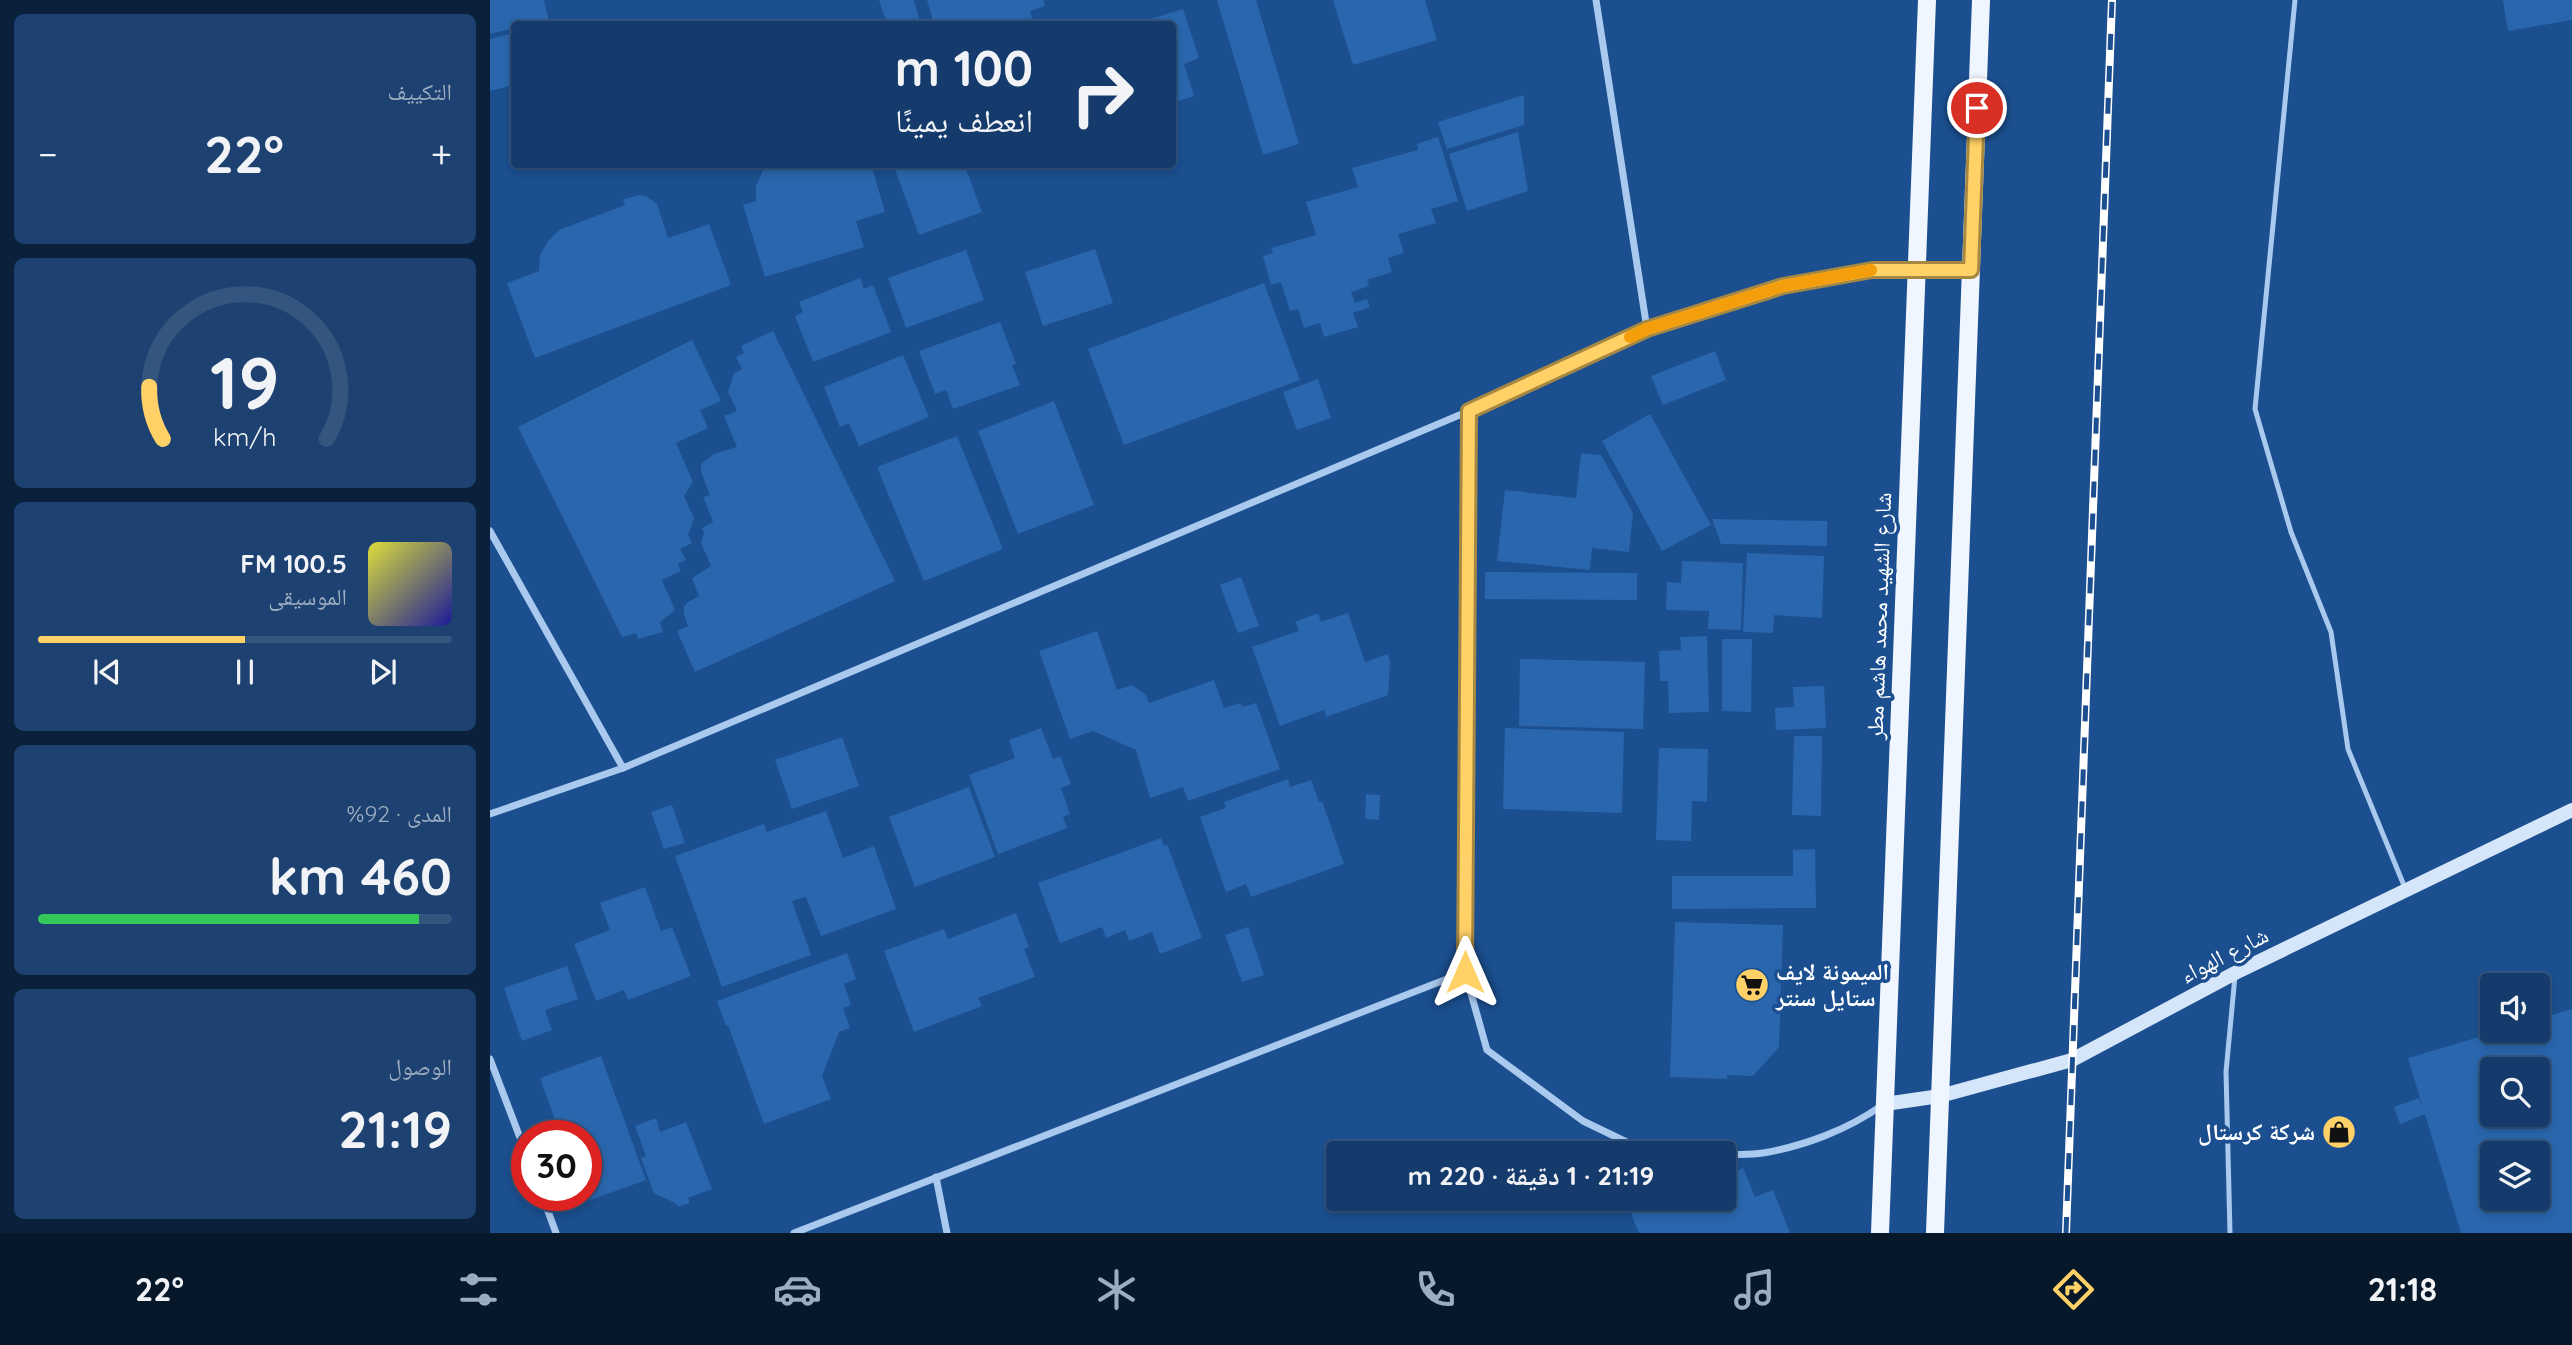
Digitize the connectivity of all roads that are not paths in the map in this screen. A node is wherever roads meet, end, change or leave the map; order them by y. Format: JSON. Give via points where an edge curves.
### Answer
{"nodes":[{"id":1,"x":1597,"y":0,"type":"edge"},
{"id":2,"x":1927,"y":0,"type":"edge"},
{"id":3,"x":1981,"y":0,"type":"edge"},
{"id":4,"x":2295,"y":0,"type":"edge"},
{"id":5,"x":1971,"y":270,"type":"junction"},
{"id":6,"x":1917,"y":271,"type":"junction"},
{"id":7,"x":1647,"y":329,"type":"junction"},
{"id":8,"x":1469,"y":411,"type":"junction"},
{"id":9,"x":490,"y":531,"type":"edge"},
{"id":10,"x":623,"y":768,"type":"junction"},
{"id":11,"x":2572,"y":810,"type":"edge"},
{"id":12,"x":490,"y":814,"type":"edge"},
{"id":13,"x":2406,"y":891,"type":"junction"},
{"id":14,"x":1465,"y":972,"type":"junction"},
{"id":15,"x":2235,"y":973,"type":"junction"},
{"id":16,"x":490,"y":1059,"type":"edge"},
{"id":17,"x":1940,"y":1096,"type":"junction"},
{"id":18,"x":1885,"y":1104,"type":"junction"},
{"id":19,"x":513,"y":1120,"type":"edge"},
{"id":20,"x":1624,"y":1141,"type":"edge"},
{"id":21,"x":1736,"y":1154,"type":"edge"},
{"id":22,"x":936,"y":1177,"type":"junction"},
{"id":23,"x":548,"y":1211,"type":"edge"},
{"id":24,"x":556,"y":1233,"type":"edge"},
{"id":25,"x":794,"y":1233,"type":"edge"},
{"id":26,"x":947,"y":1233,"type":"edge"},
{"id":27,"x":1880,"y":1233,"type":"edge"},
{"id":28,"x":1935,"y":1233,"type":"edge"},
{"id":29,"x":2230,"y":1233,"type":"edge"}],
"edges":[{"from":1,"to":7,"type":"street"},
{"from":2,"to":6,"type":"main road","name":"شارع الشهيد محمد هاشم مطر"},
{"from":3,"to":5,"type":"main road"},
{"from":4,"to":13,"type":"lane","via":[[2255,409],[2291,532],[2331,632],[2348,749]]},
{"from":5,"to":6,"type":"street"},
{"from":5,"to":17,"type":"main road"},
{"from":6,"to":7,"type":"street","via":[[1872,270],[1783,286]]},
{"from":6,"to":18,"type":"main road","name":"شارع الشهيد محمد هاشم مطر"},
{"from":7,"to":8,"type":"street"},
{"from":8,"to":10,"type":"street"},
{"from":8,"to":14,"type":"street"},
{"from":9,"to":10,"type":"street"},
{"from":10,"to":12,"type":"street"},
{"from":11,"to":13,"type":"street","name":"شارع الهواء"},
{"from":13,"to":15,"type":"street","name":"شارع الهواء"},
{"from":14,"to":20,"type":"street","via":[[1487,1049],[1583,1121]]},
{"from":14,"to":22,"type":"street"},
{"from":15,"to":17,"type":"street","name":"شارع الهواء","via":[[2072,1060]]},
{"from":15,"to":29,"type":"lane","via":[[2226,1072]]},
{"from":16,"to":19,"type":"street"},
{"from":17,"to":18,"type":"street","name":"شارع الهواء"},
{"from":17,"to":28,"type":"main road"},
{"from":18,"to":21,"type":"street","via":[[1855,1124],[1815,1138],[1763,1153]]},
{"from":18,"to":27,"type":"main road","name":"شارع الشهيد محمد هاشم مطر"},
{"from":22,"to":25,"type":"street"},
{"from":22,"to":26,"type":"street"},
{"from":23,"to":24,"type":"street"}]}
